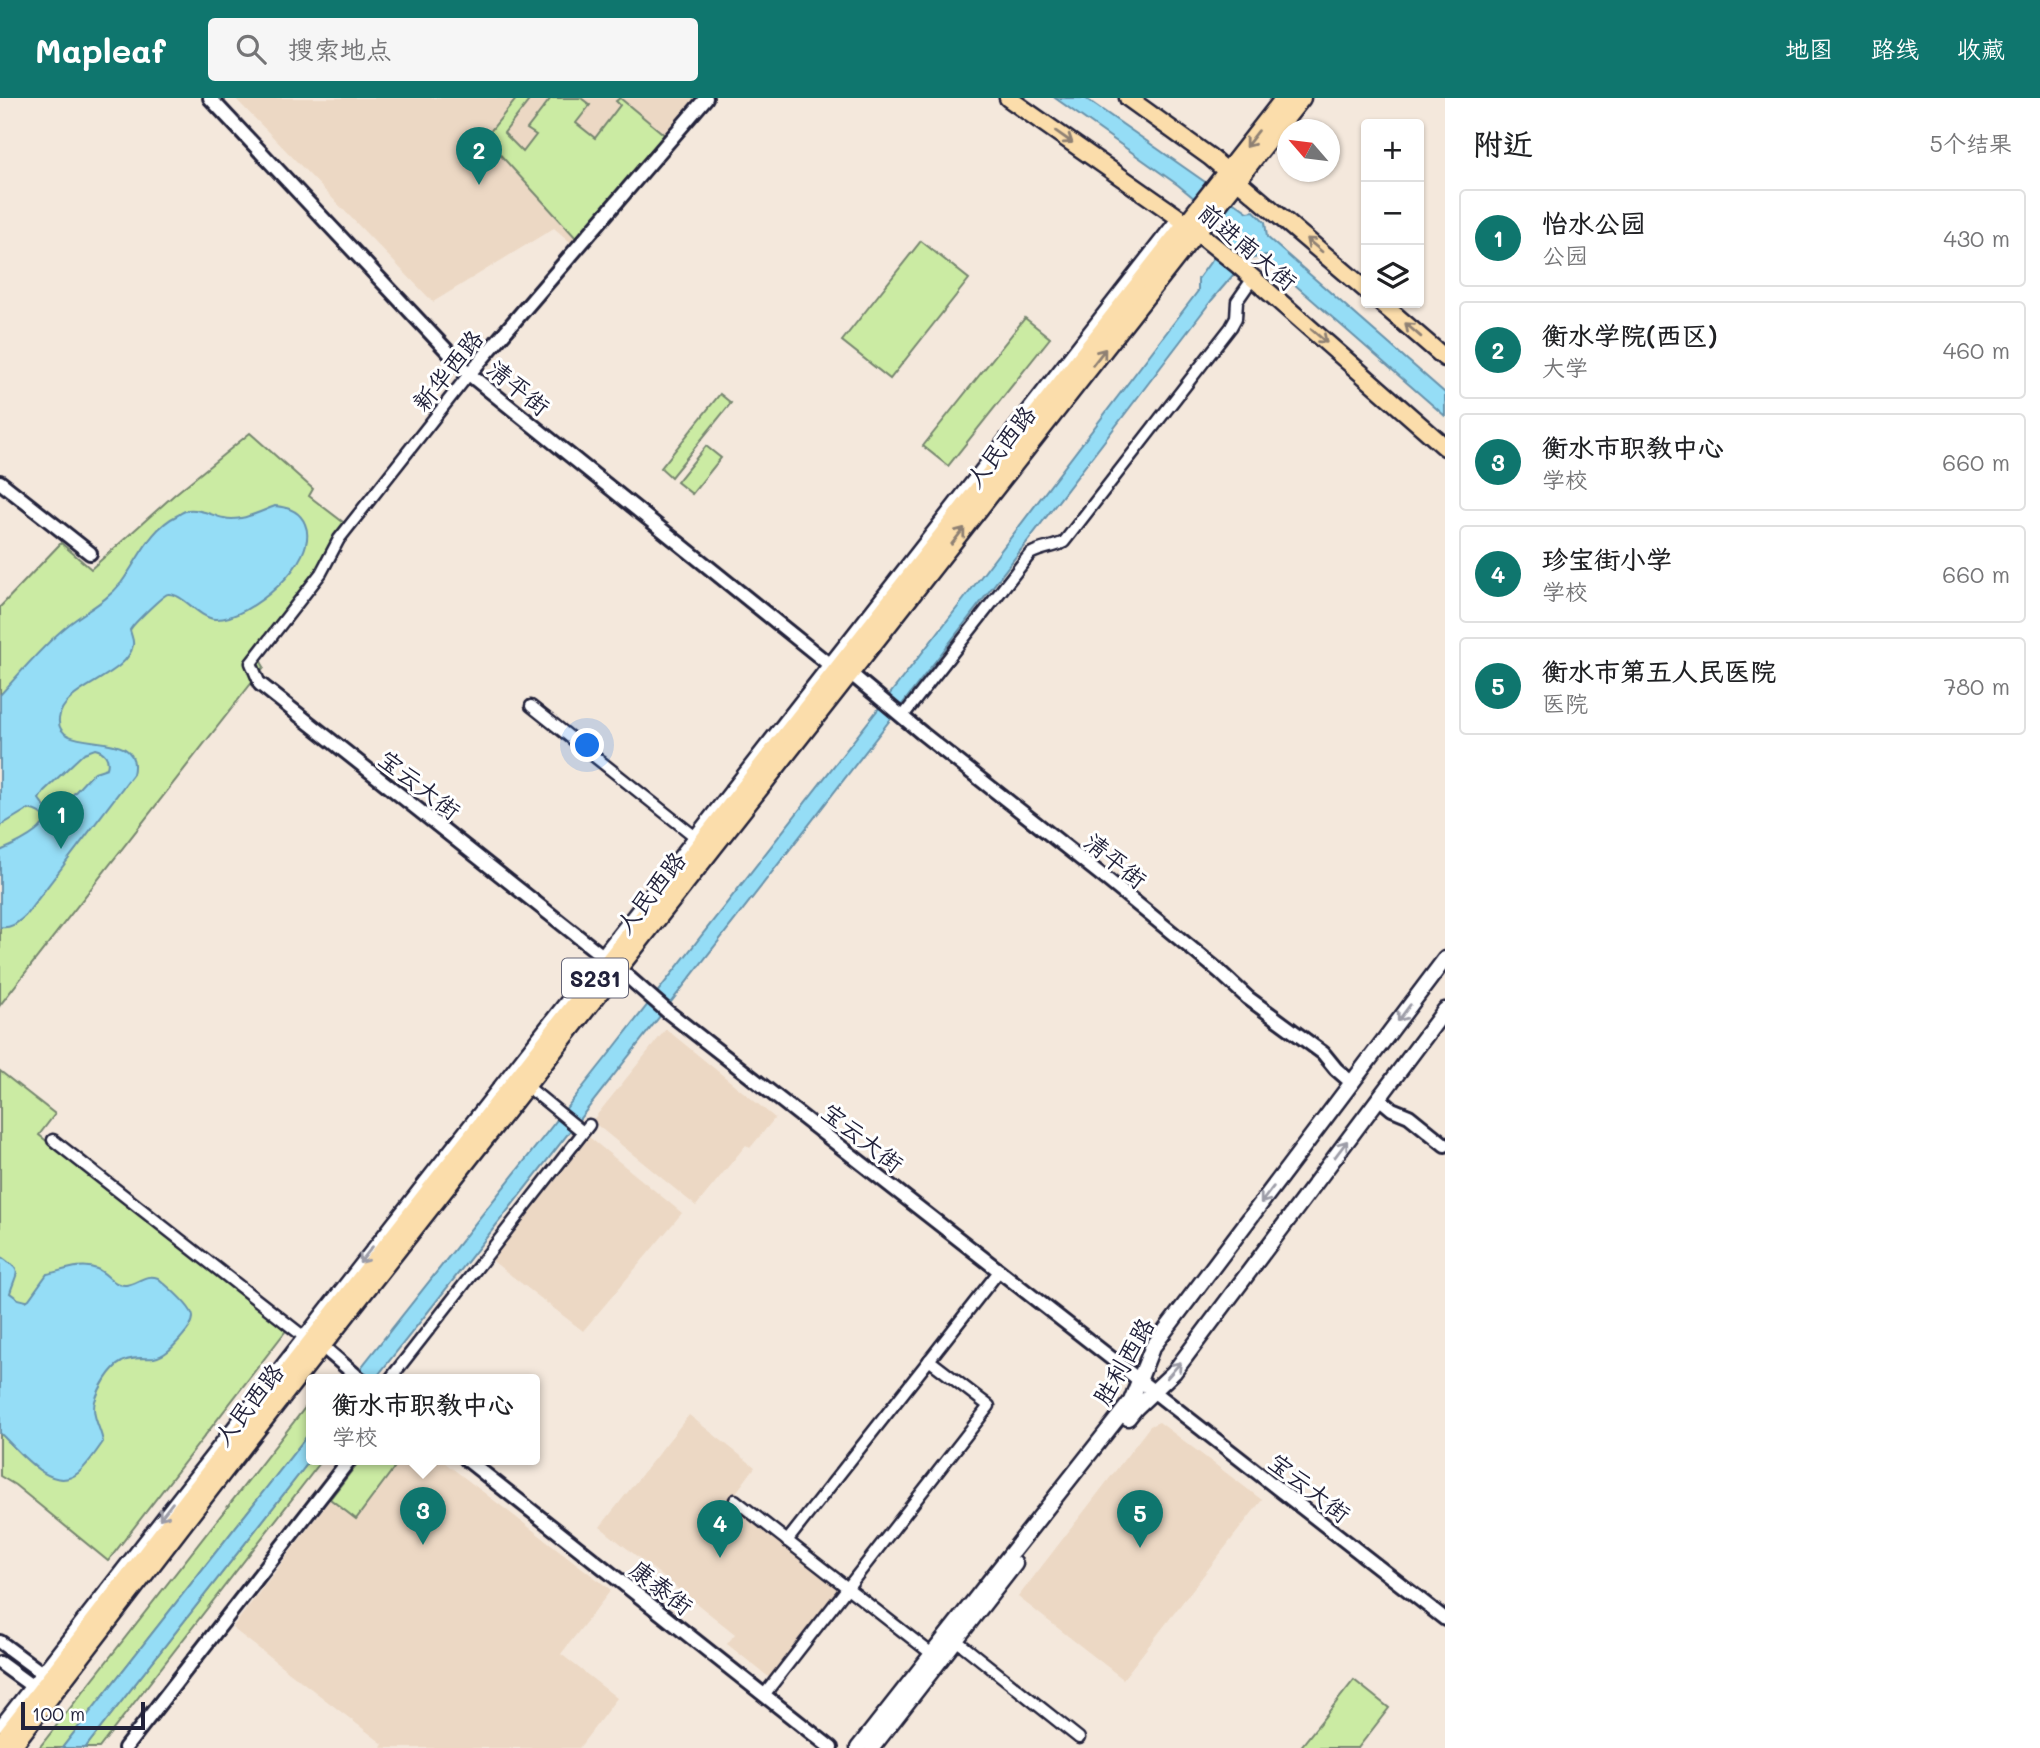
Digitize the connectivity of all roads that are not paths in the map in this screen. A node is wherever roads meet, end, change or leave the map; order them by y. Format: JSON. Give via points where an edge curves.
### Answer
{"nodes":[{"id":1,"x":210,"y":98,"type":"edge"},
{"id":2,"x":706,"y":98,"type":"edge"},
{"id":3,"x":1008,"y":98,"type":"edge"},
{"id":4,"x":1128,"y":98,"type":"edge"},
{"id":5,"x":1284,"y":98,"type":"edge"},
{"id":6,"x":1302,"y":98,"type":"edge"},
{"id":7,"x":1229,"y":180,"type":"junction"},
{"id":8,"x":1191,"y":222,"type":"junction"},
{"id":9,"x":1251,"y":277,"type":"junction"},
{"id":10,"x":1361,"y":286,"type":"edge"},
{"id":11,"x":1387,"y":308,"type":"edge"},
{"id":12,"x":1445,"y":358,"type":"edge"},
{"id":13,"x":469,"y":374,"type":"junction"},
{"id":14,"x":1445,"y":447,"type":"edge"},
{"id":15,"x":0,"y":482,"type":"edge"},
{"id":16,"x":90,"y":553,"type":"dead end"},
{"id":17,"x":838,"y":669,"type":"junction"},
{"id":18,"x":260,"y":684,"type":"joint"},
{"id":19,"x":531,"y":706,"type":"dead end"},
{"id":20,"x":901,"y":715,"type":"junction"},
{"id":21,"x":698,"y":839,"type":"junction"},
{"id":22,"x":1445,"y":958,"type":"edge"},
{"id":23,"x":610,"y":962,"type":"junction"},
{"id":24,"x":1445,"y":1010,"type":"edge"},
{"id":25,"x":1352,"y":1083,"type":"junction"},
{"id":26,"x":527,"y":1086,"type":"junction"},
{"id":27,"x":1379,"y":1098,"type":"junction"},
{"id":28,"x":53,"y":1140,"type":"dead end"},
{"id":29,"x":1445,"y":1145,"type":"edge"},
{"id":30,"x":1000,"y":1270,"type":"junction"},
{"id":31,"x":303,"y":1336,"type":"junction"},
{"id":32,"x":322,"y":1346,"type":"junction"},
{"id":33,"x":929,"y":1360,"type":"junction"},
{"id":34,"x":354,"y":1374,"type":"edge"},
{"id":35,"x":394,"y":1374,"type":"edge"},
{"id":36,"x":1139,"y":1380,"type":"junction"},
{"id":37,"x":1154,"y":1391,"type":"junction"},
{"id":38,"x":345,"y":1465,"type":"edge"},
{"id":39,"x":474,"y":1465,"type":"edge"},
{"id":40,"x":735,"y":1500,"type":"dead end"},
{"id":41,"x":787,"y":1541,"type":"junction"},
{"id":42,"x":847,"y":1588,"type":"junction"},
{"id":43,"x":1445,"y":1619,"type":"edge"},
{"id":44,"x":956,"y":1640,"type":"junction"},
{"id":45,"x":0,"y":1642,"type":"edge"},
{"id":46,"x":932,"y":1654,"type":"junction"},
{"id":47,"x":0,"y":1663,"type":"edge"},
{"id":48,"x":40,"y":1682,"type":"junction"},
{"id":49,"x":764,"y":1695,"type":"junction"},
{"id":50,"x":0,"y":1725,"type":"edge"},
{"id":51,"x":1079,"y":1738,"type":"dead end"},
{"id":52,"x":0,"y":1743,"type":"edge"},
{"id":53,"x":10,"y":1748,"type":"edge"},
{"id":54,"x":125,"y":1748,"type":"edge"},
{"id":55,"x":831,"y":1748,"type":"edge"},
{"id":56,"x":859,"y":1748,"type":"edge"},
{"id":57,"x":872,"y":1748,"type":"edge"}],
"edges":[{"from":1,"to":13,"type":"street","name":"清平街"},
{"from":2,"to":13,"type":"street","name":"新华西路"},
{"from":3,"to":8,"type":"main road","name":"前进南大街","one_way":true},
{"from":4,"to":7,"type":"main road","name":"前进南大街","via":[[1210,157]]},
{"from":5,"to":7,"type":"main road","name":"人民西路","number":"S231","one_way":true},
{"from":6,"to":7,"type":"main road","name":"人民西路","number":"S231"},
{"from":7,"to":8,"type":"main road","name":"人民西路","number":"S231"},
{"from":10,"to":7,"type":"main road","name":"前进南大街","one_way":true},
{"from":8,"to":9,"type":"main road","name":"前进南大街"},
{"from":8,"to":17,"type":"main road","name":"人民西路","number":"S231"},
{"from":9,"to":14,"type":"main road","name":"前进南大街","one_way":true},
{"from":9,"to":20,"type":"street","via":[[1237,300],[1231,327],[1065,542],[1030,554]]},
{"from":12,"to":11,"type":"main road","one_way":true},
{"from":13,"to":17,"type":"street","name":"清平街"},
{"from":13,"to":18,"type":"street","name":"新华西路","via":[[340,539],[321,573],[251,663]]},
{"from":15,"to":16,"type":"street"},
{"from":17,"to":20,"type":"street","name":"清平街"},
{"from":17,"to":21,"type":"main road","name":"人民西路","number":"S231"},
{"from":17,"to":23,"type":"main road","name":"人民西路","number":"S231"},
{"from":18,"to":23,"type":"street","name":"宝云大街"},
{"from":19,"to":21,"type":"street"},
{"from":20,"to":25,"type":"street","name":"清平街","via":[[1248,998],[1323,1053]]},
{"from":21,"to":23,"type":"main road","name":"人民西路","number":"S231"},
{"from":22,"to":25,"type":"main road","name":"胜利西路","one_way":true},
{"from":23,"to":26,"type":"main road","name":"人民西路","number":"S231"},
{"from":23,"to":30,"type":"street","name":"宝云大街"},
{"from":23,"to":31,"type":"street","one_way":true},
{"from":23,"to":48,"type":"main road","name":"人民西路","number":"S231"},
{"from":24,"to":27,"type":"main road","name":"胜利西路"},
{"from":25,"to":36,"type":"main road","name":"胜利西路","one_way":true,"via":[[1152,1348]]},
{"from":26,"to":32,"type":"main road","name":"人民西路","number":"S231"},
{"from":26,"to":35,"type":"street","via":[[583,1128]]},
{"from":27,"to":29,"type":"street"},
{"from":37,"to":27,"type":"main road","name":"胜利西路","one_way":true,"via":[[1174,1372]]},
{"from":28,"to":31,"type":"street"},
{"from":30,"to":33,"type":"street"},
{"from":30,"to":36,"type":"street","name":"宝云大街"},
{"from":31,"to":48,"type":"street","one_way":true},
{"from":32,"to":34,"type":"street"},
{"from":32,"to":53,"type":"main road","name":"人民西路","number":"S231"},
{"from":33,"to":41,"type":"street"},
{"from":33,"to":42,"type":"street","via":[[989,1406]]},
{"from":36,"to":37,"type":"street","name":"宝云大街"},
{"from":36,"to":46,"type":"main road","name":"胜利西路","via":[[1131,1401]]},
{"from":37,"to":43,"type":"street","name":"宝云大街"},
{"from":37,"to":44,"type":"main road","name":"胜利西路","via":[[1136,1408]]},
{"from":38,"to":54,"type":"street"},
{"from":39,"to":49,"type":"street","name":"康泰街"},
{"from":40,"to":41,"type":"street"},
{"from":41,"to":42,"type":"street"},
{"from":42,"to":46,"type":"street"},
{"from":42,"to":49,"type":"street"},
{"from":44,"to":51,"type":"street"},
{"from":44,"to":57,"type":"main road","name":"胜利西路"},
{"from":45,"to":48,"type":"street"},
{"from":46,"to":56,"type":"main road","name":"胜利西路"},
{"from":47,"to":48,"type":"street"},
{"from":48,"to":50,"type":"street"},
{"from":48,"to":52,"type":"main road","name":"人民西路","number":"S231"},
{"from":49,"to":55,"type":"street","name":"康泰街"}]}
